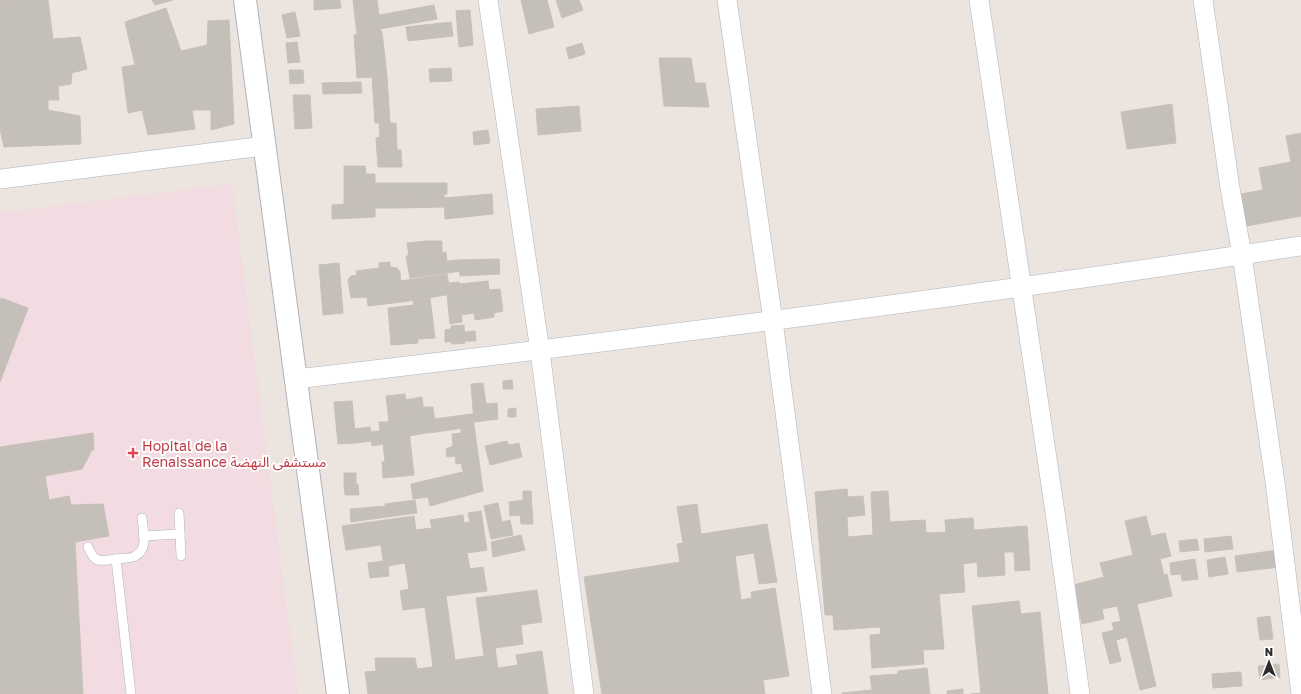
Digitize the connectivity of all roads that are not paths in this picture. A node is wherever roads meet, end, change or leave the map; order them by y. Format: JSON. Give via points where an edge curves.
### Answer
{"nodes":[{"id":1,"x":245,"y":0,"type":"edge"},
{"id":2,"x":488,"y":0,"type":"edge"},
{"id":3,"x":728,"y":0,"type":"edge"},
{"id":4,"x":979,"y":0,"type":"edge"},
{"id":5,"x":1203,"y":0,"type":"edge"},
{"id":6,"x":264,"y":146,"type":"junction"},
{"id":7,"x":0,"y":179,"type":"edge"},
{"id":8,"x":1301,"y":246,"type":"edge"},
{"id":9,"x":1242,"y":255,"type":"junction"},
{"id":10,"x":1021,"y":287,"type":"junction"},
{"id":11,"x":773,"y":320,"type":"junction"},
{"id":12,"x":540,"y":350,"type":"junction"},
{"id":13,"x":296,"y":379,"type":"junction"},
{"id":14,"x":179,"y":513,"type":"dead end"},
{"id":15,"x":142,"y":518,"type":"dead end"},
{"id":16,"x":180,"y":534,"type":"junction"},
{"id":17,"x":143,"y":536,"type":"junction"},
{"id":18,"x":88,"y":547,"type":"dead end"},
{"id":19,"x":181,"y":556,"type":"dead end"},
{"id":20,"x":116,"y":559,"type":"junction"},
{"id":21,"x":131,"y":694,"type":"edge"},
{"id":22,"x":338,"y":694,"type":"edge"},
{"id":23,"x":584,"y":694,"type":"edge"},
{"id":24,"x":822,"y":694,"type":"edge"},
{"id":25,"x":1080,"y":694,"type":"edge"},
{"id":26,"x":1301,"y":694,"type":"edge"}],
"edges":[{"from":1,"to":6,"type":"street"},
{"from":2,"to":12,"type":"street"},
{"from":3,"to":11,"type":"street"},
{"from":4,"to":10,"type":"street"},
{"from":5,"to":9,"type":"street"},
{"from":6,"to":7,"type":"street"},
{"from":6,"to":13,"type":"street"},
{"from":8,"to":9,"type":"street"},
{"from":9,"to":10,"type":"street"},
{"from":9,"to":26,"type":"street","via":[[1275,482]]},
{"from":10,"to":11,"type":"street"},
{"from":10,"to":25,"type":"street"},
{"from":11,"to":12,"type":"street"},
{"from":11,"to":24,"type":"street"},
{"from":12,"to":13,"type":"street"},
{"from":12,"to":23,"type":"street"},
{"from":13,"to":22,"type":"street"},
{"from":14,"to":16,"type":"lane"},
{"from":15,"to":17,"type":"lane"},
{"from":16,"to":17,"type":"lane"},
{"from":16,"to":19,"type":"lane"},
{"from":17,"to":20,"type":"lane","via":[[144,547],[140,552],[134,557]]},
{"from":18,"to":20,"type":"lane","via":[[95,560]]},
{"from":20,"to":21,"type":"lane"}]}
